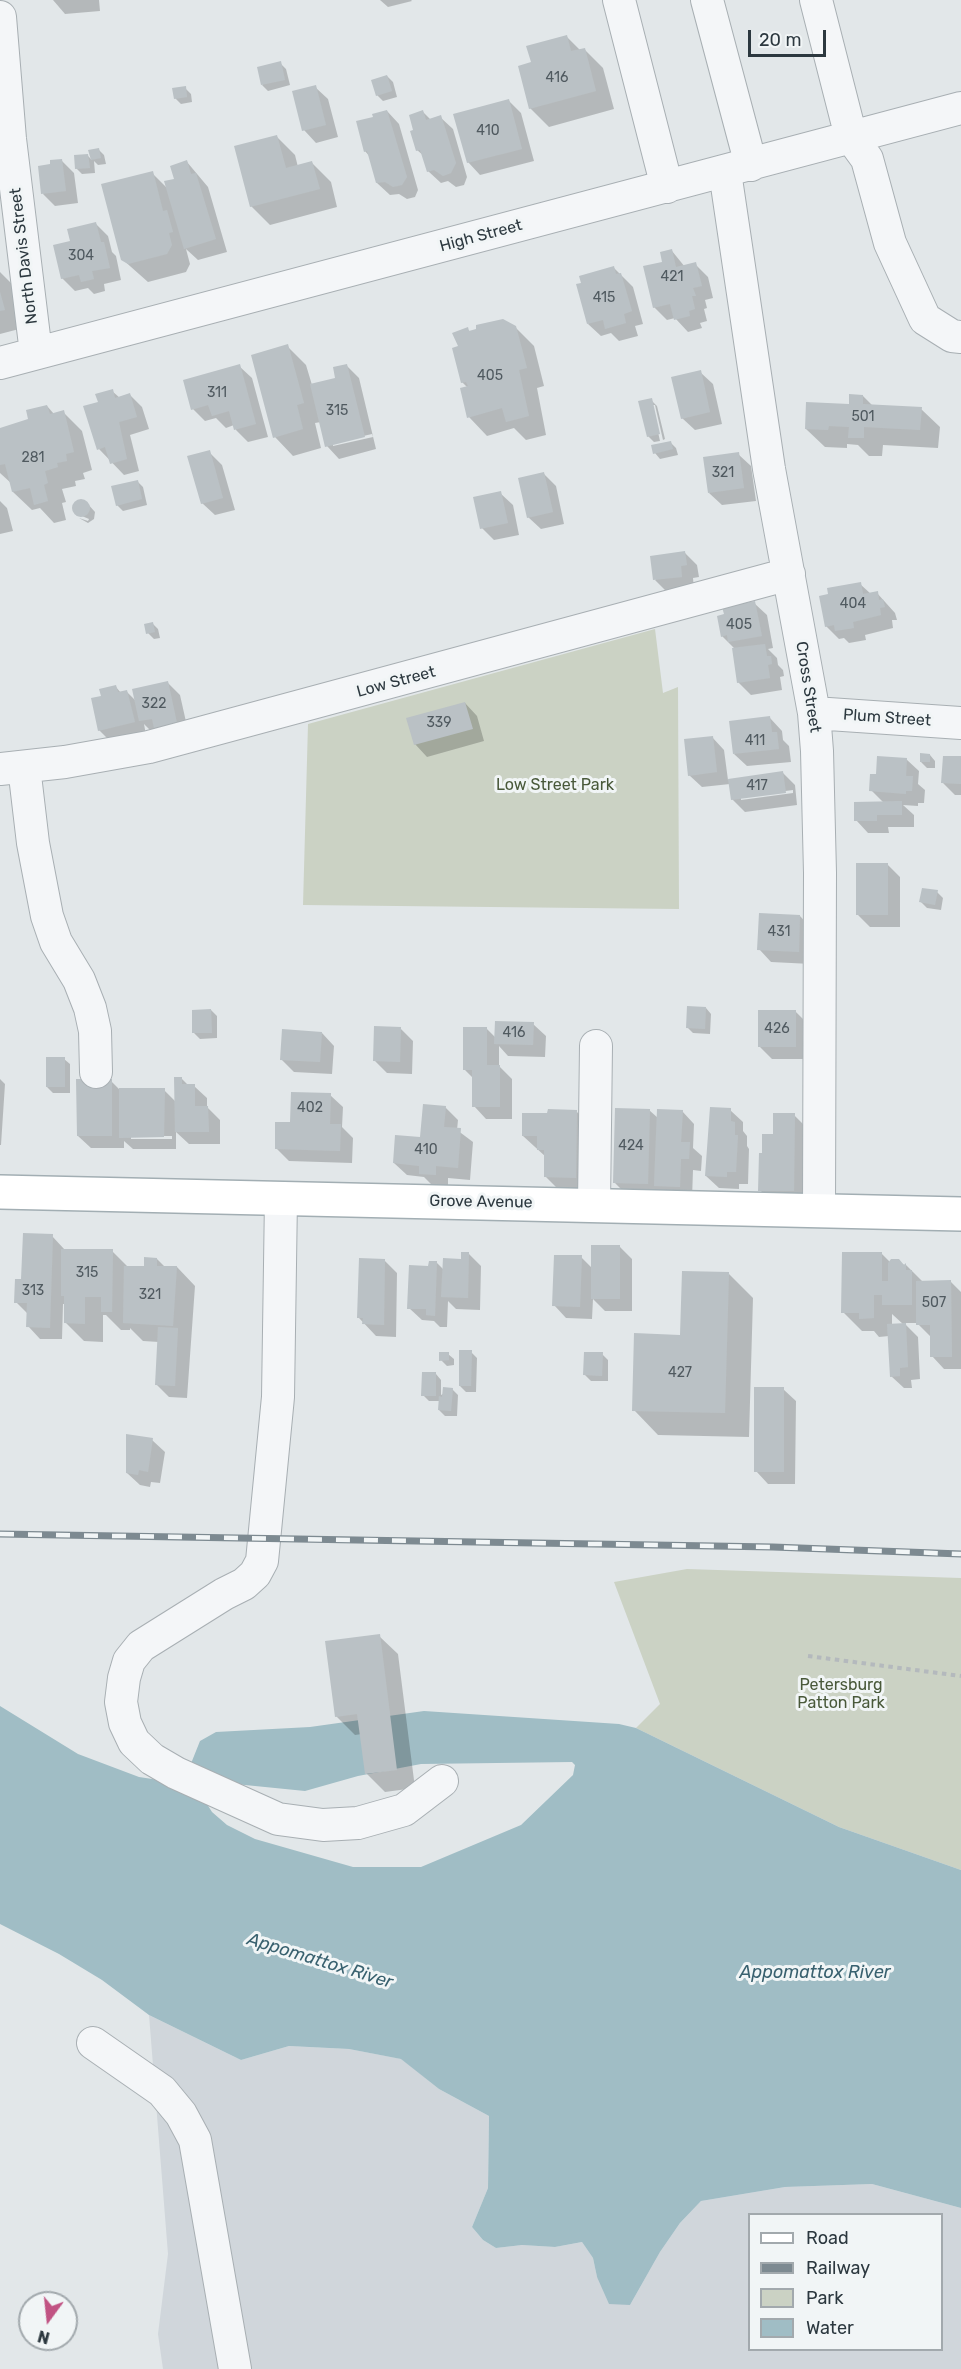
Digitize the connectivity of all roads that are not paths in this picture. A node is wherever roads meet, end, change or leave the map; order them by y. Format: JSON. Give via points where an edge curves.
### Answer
{"nodes":[{"id":1,"x":619,"y":0,"type":"edge"},
{"id":2,"x":707,"y":0,"type":"edge"},
{"id":3,"x":816,"y":0,"type":"edge"},
{"id":4,"x":0,"y":17,"type":"edge"},
{"id":5,"x":961,"y":108,"type":"edge"},
{"id":6,"x":851,"y":137,"type":"junction"},
{"id":7,"x":738,"y":168,"type":"junction"},
{"id":8,"x":667,"y":187,"type":"junction"},
{"id":9,"x":961,"y":337,"type":"edge"},
{"id":10,"x":36,"y":353,"type":"junction"},
{"id":11,"x":0,"y":363,"type":"edge"},
{"id":12,"x":789,"y":574,"type":"junction"},
{"id":13,"x":814,"y":713,"type":"junction"},
{"id":14,"x":961,"y":723,"type":"edge"},
{"id":15,"x":12,"y":768,"type":"edge"},
{"id":16,"x":596,"y":1046,"type":"dead end"},
{"id":17,"x":96,"y":1072,"type":"dead end"},
{"id":18,"x":0,"y":1192,"type":"edge"},
{"id":19,"x":281,"y":1198,"type":"junction"},
{"id":20,"x":594,"y":1204,"type":"junction"},
{"id":21,"x":819,"y":1209,"type":"junction"},
{"id":22,"x":961,"y":1214,"type":"edge"},
{"id":23,"x":442,"y":1781,"type":"dead end"},
{"id":24,"x":93,"y":2043,"type":"dead end"},
{"id":25,"x":235,"y":2369,"type":"edge"}],
"edges":[{"from":1,"to":8,"type":"street"},
{"from":2,"to":7,"type":"street","name":"Cross Street"},
{"from":3,"to":6,"type":"street"},
{"from":4,"to":10,"type":"street","name":"North Davis Street","via":[[10,139]]},
{"from":5,"to":6,"type":"street","name":"High Street"},
{"from":6,"to":7,"type":"street","name":"High Street"},
{"from":6,"to":9,"type":"street","via":[[867,159],[890,243],[925,319],[952,336]]},
{"from":7,"to":8,"type":"street","name":"High Street"},
{"from":7,"to":12,"type":"street","name":"Cross Street","via":[[770,469]]},
{"from":8,"to":10,"type":"street","name":"High Street"},
{"from":10,"to":11,"type":"street","name":"High Street"},
{"from":12,"to":13,"type":"street","name":"Cross Street"},
{"from":12,"to":15,"type":"street","name":"Low Street","via":[[149,747]]},
{"from":13,"to":14,"type":"street","name":"Plum Street"},
{"from":13,"to":21,"type":"street","name":"Cross Street","via":[[820,873]]},
{"from":15,"to":17,"type":"street","via":[[33,843],[47,916],[90,1008]]},
{"from":16,"to":20,"type":"street"},
{"from":18,"to":19,"type":"main road","name":"Grove Avenue"},
{"from":19,"to":20,"type":"main road","name":"Grove Avenue"},
{"from":19,"to":23,"type":"street","via":[[279,1396],[262,1561],[244,1584],[141,1646],[129,1661],[124,1678],[121,1702],[125,1723],[134,1742],[152,1760],[278,1819],[323,1825],[358,1823],[404,1810]]},
{"from":20,"to":21,"type":"main road","name":"Grove Avenue"},
{"from":21,"to":22,"type":"main road","name":"Grove Avenue"},
{"from":24,"to":25,"type":"street","via":[[162,2091],[195,2140]]}]}
